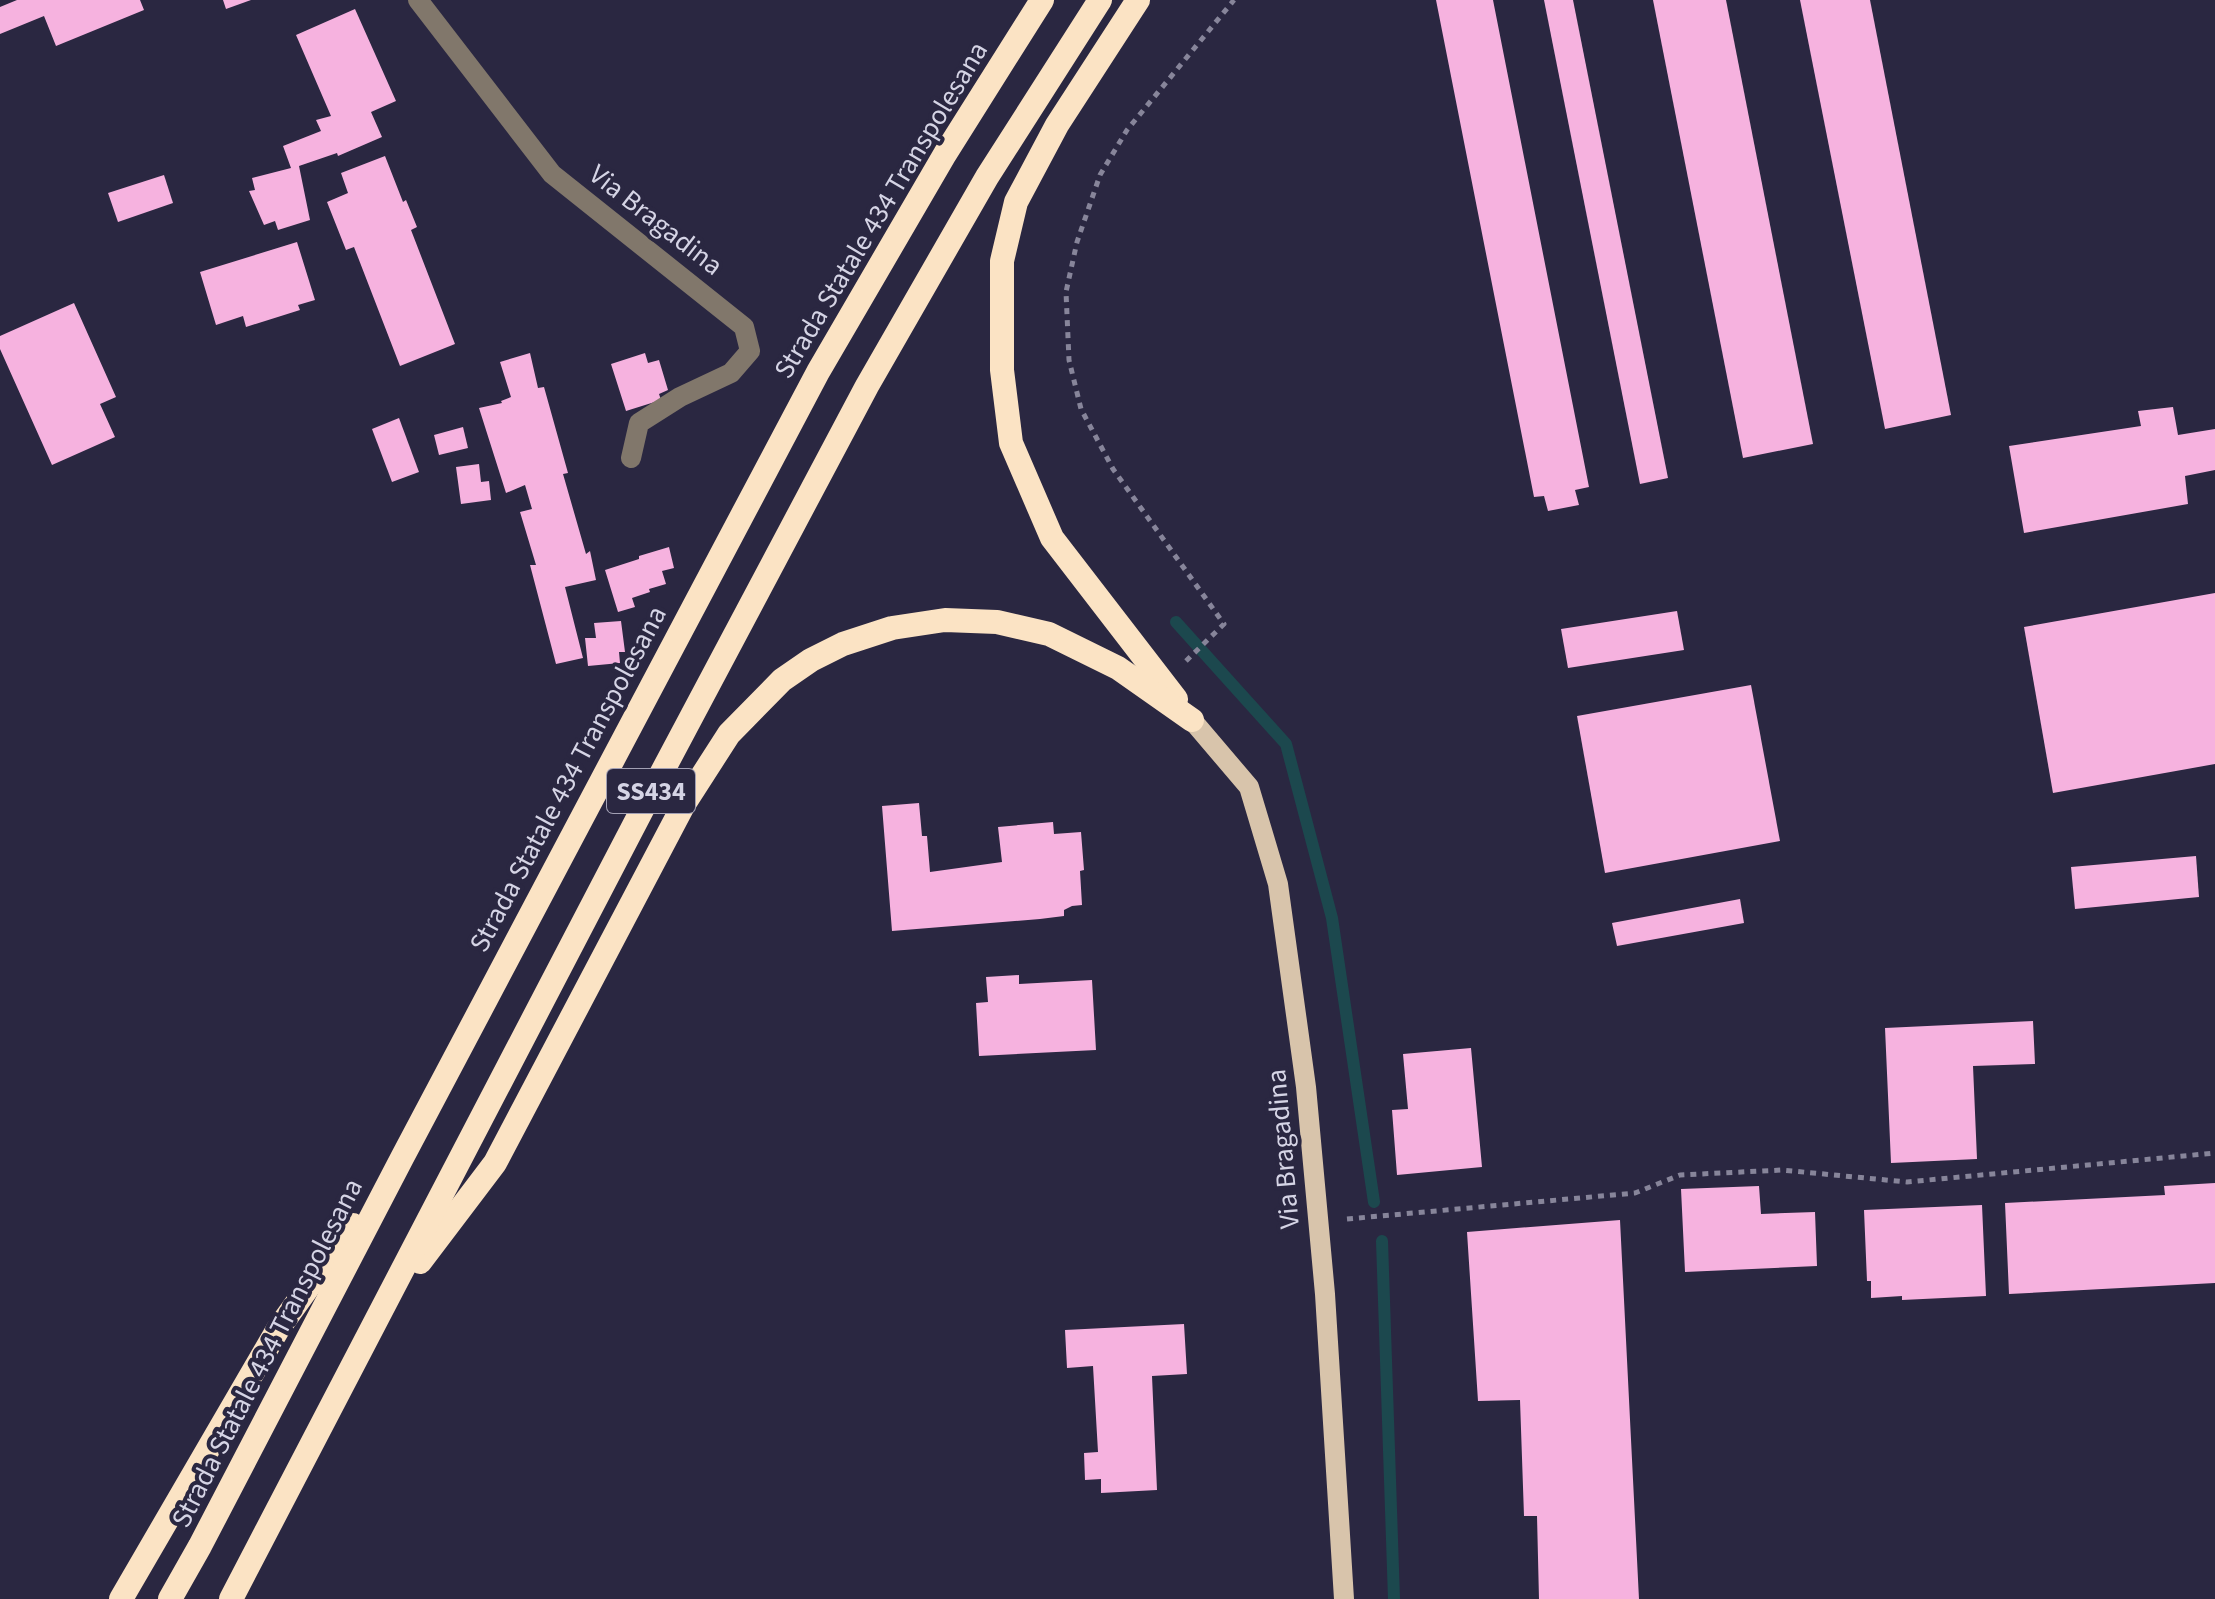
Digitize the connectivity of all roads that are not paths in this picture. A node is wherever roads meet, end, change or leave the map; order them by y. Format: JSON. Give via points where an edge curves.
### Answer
{"nodes":[{"id":1,"x":418,"y":0,"type":"edge"},
{"id":2,"x":1042,"y":0,"type":"edge"},
{"id":3,"x":1100,"y":0,"type":"edge"},
{"id":4,"x":1138,"y":0,"type":"edge"},
{"id":5,"x":631,"y":458,"type":"dead end"},
{"id":6,"x":1192,"y":720,"type":"junction"},
{"id":7,"x":402,"y":1158,"type":"junction"},
{"id":8,"x":378,"y":1317,"type":"junction"},
{"id":9,"x":121,"y":1599,"type":"edge"},
{"id":10,"x":170,"y":1599,"type":"edge"},
{"id":11,"x":231,"y":1599,"type":"edge"},
{"id":12,"x":1344,"y":1599,"type":"edge"}],
"edges":[{"from":1,"to":5,"type":"street","name":"Via Bragadina","via":[[552,174],[744,327],[750,351],[731,373],[639,423]]},
{"from":2,"to":7,"type":"highway","name":"Strada Statale 434 Transpolesana","number":"SS434","via":[[818,372]]},
{"from":3,"to":8,"type":"highway","number":"SS434","via":[[987,177],[867,386]]},
{"from":4,"to":6,"type":"highway","via":[[1057,125],[1016,202],[1002,261],[1002,370],[1011,443],[1052,538]]},
{"from":6,"to":8,"type":"highway","via":[[1118,668],[1049,634],[997,622],[945,620],[892,628],[843,644],[782,680],[729,734],[684,804],[495,1163]]},
{"from":6,"to":12,"type":"main road","name":"Via Bragadina","via":[[1249,787],[1278,884],[1304,1065],[1319,1223]]},
{"from":7,"to":9,"type":"highway","via":[[278,1329]]},
{"from":7,"to":10,"type":"highway","name":"Strada Statale 434 Transpolesana","number":"SS434"},
{"from":8,"to":11,"type":"highway","number":"SS434"}]}
